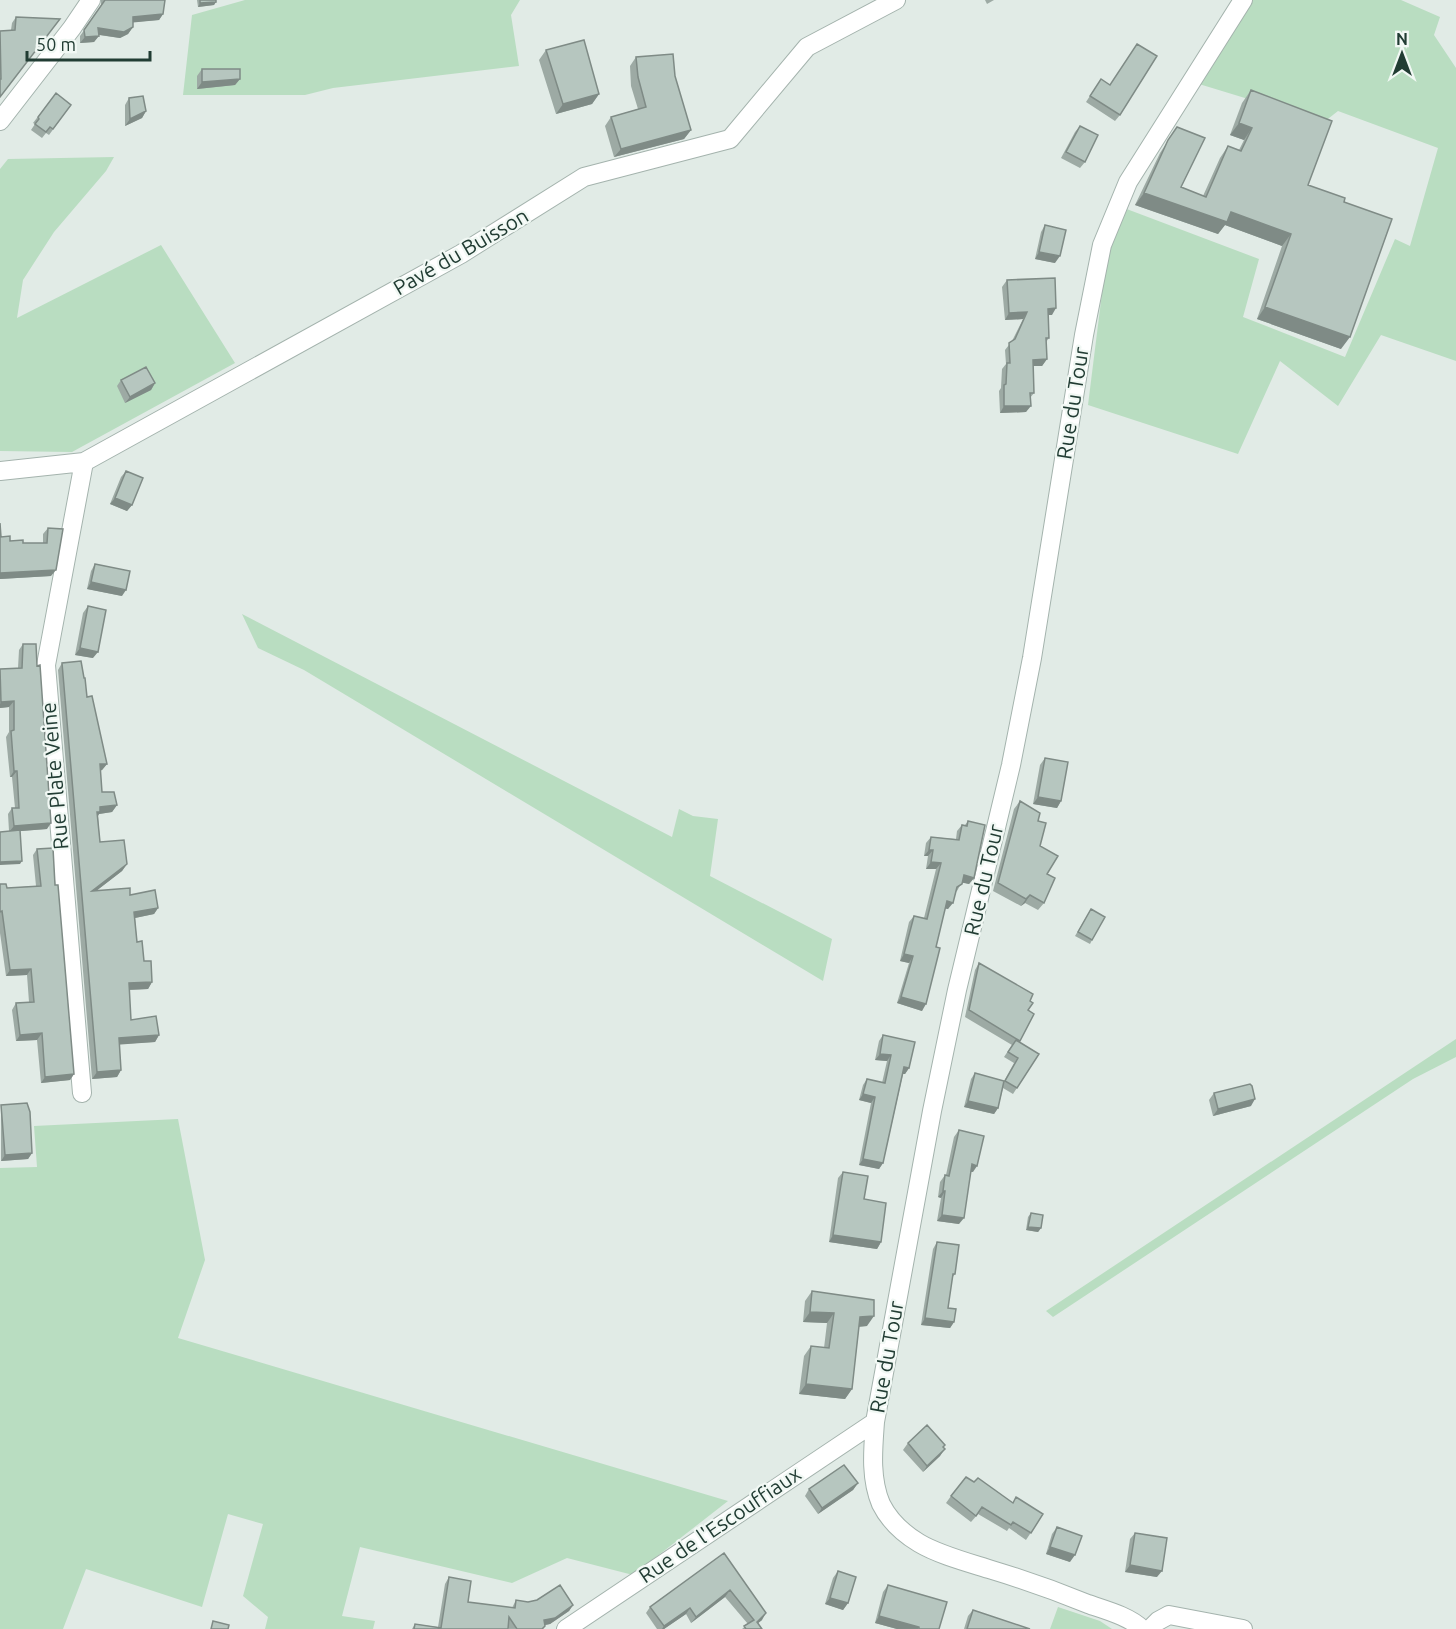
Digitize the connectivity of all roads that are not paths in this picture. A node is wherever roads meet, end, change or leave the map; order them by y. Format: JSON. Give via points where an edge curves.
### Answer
{"nodes":[{"id":1,"x":91,"y":0,"type":"edge"},
{"id":2,"x":896,"y":0,"type":"edge"},
{"id":3,"x":1243,"y":0,"type":"edge"},
{"id":4,"x":0,"y":121,"type":"edge"},
{"id":5,"x":84,"y":462,"type":"junction"},
{"id":6,"x":0,"y":471,"type":"edge"},
{"id":7,"x":82,"y":1093,"type":"dead end"},
{"id":8,"x":875,"y":1422,"type":"junction"},
{"id":9,"x":566,"y":1629,"type":"edge"},
{"id":10,"x":1142,"y":1629,"type":"edge"},
{"id":11,"x":1150,"y":1629,"type":"edge"},
{"id":12,"x":1243,"y":1629,"type":"edge"}],
"edges":[{"from":1,"to":4,"type":"street"},
{"from":2,"to":5,"type":"street","name":"Pavé du Buisson","via":[[807,47],[730,139],[584,177],[461,254]]},
{"from":3,"to":8,"type":"street","name":"Rue du Tour","via":[[1128,182],[1102,245],[1032,658],[932,1111]]},
{"from":5,"to":6,"type":"street","name":"Pavé du Buisson"},
{"from":5,"to":7,"type":"street","name":"Rue Plate Veine","via":[[46,665]]},
{"from":8,"to":9,"type":"street","name":"Rue de l'Escouffiaux"},
{"from":8,"to":10,"type":"street","name":"Rue du Tour","via":[[876,1489],[882,1506],[907,1535],[922,1545],[1044,1586]]},
{"from":11,"to":12,"type":"street","via":[[1169,1615]]}]}
